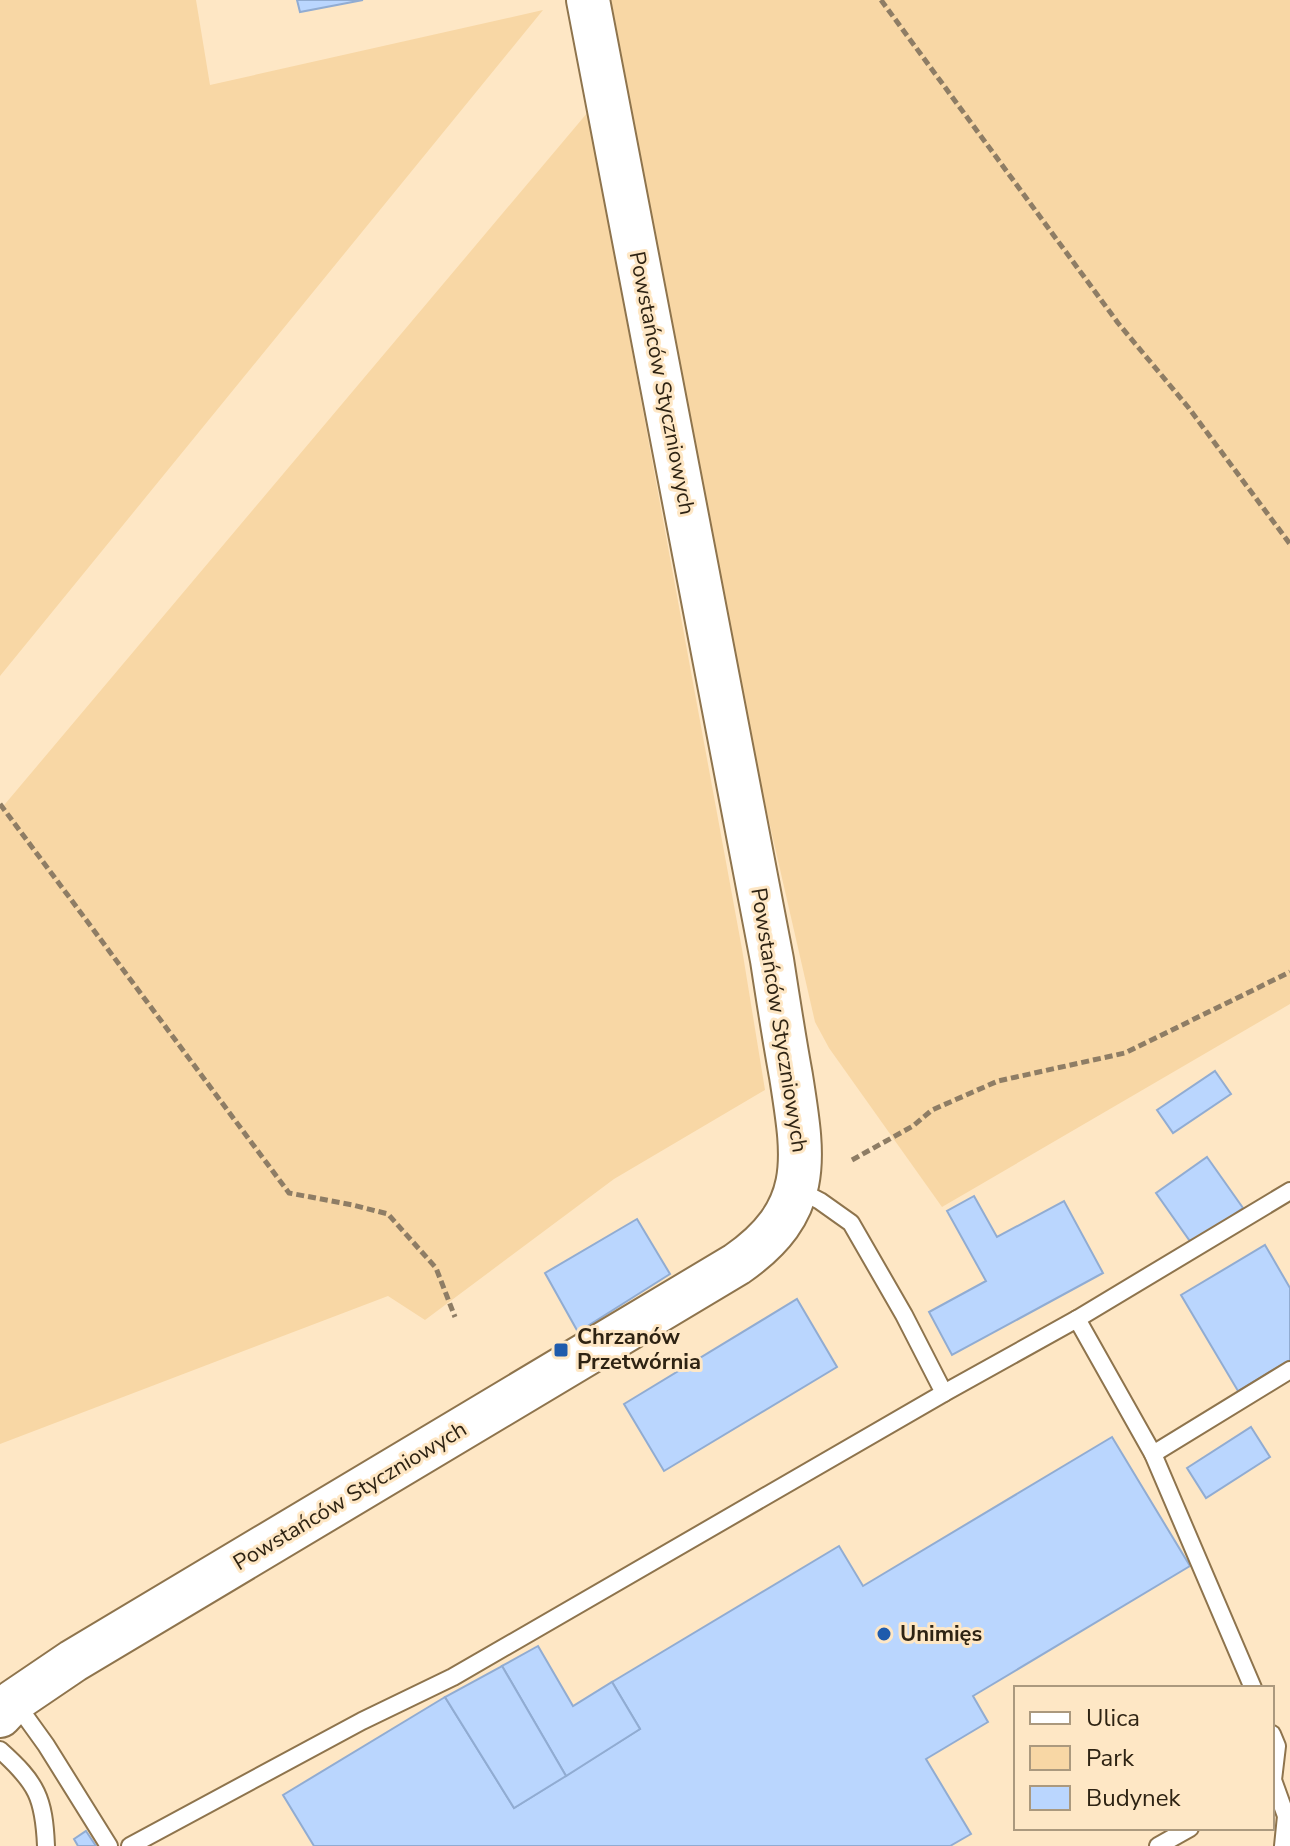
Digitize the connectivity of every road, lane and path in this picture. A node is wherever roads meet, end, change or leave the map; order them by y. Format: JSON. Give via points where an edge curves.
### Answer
{"nodes":[{"id":1,"x":588,"y":0,"type":"edge"},
{"id":2,"x":881,"y":0,"type":"edge"},
{"id":3,"x":1290,"y":544,"type":"edge"},
{"id":4,"x":0,"y":804,"type":"edge"},
{"id":5,"x":1290,"y":972,"type":"edge"},
{"id":6,"x":852,"y":1160,"type":"dead end"},
{"id":7,"x":797,"y":1189,"type":"junction"},
{"id":8,"x":1290,"y":1191,"type":"edge"},
{"id":9,"x":455,"y":1317,"type":"dead end"},
{"id":10,"x":1077,"y":1319,"type":"junction"},
{"id":11,"x":1290,"y":1370,"type":"edge"},
{"id":12,"x":944,"y":1393,"type":"junction"},
{"id":13,"x":1153,"y":1454,"type":"junction"},
{"id":14,"x":1252,"y":1686,"type":"edge"},
{"id":15,"x":7,"y":1708,"type":"edge"},
{"id":16,"x":1274,"y":1739,"type":"edge"},
{"id":17,"x":0,"y":1750,"type":"edge"},
{"id":18,"x":1274,"y":1766,"type":"edge"},
{"id":19,"x":1274,"y":1785,"type":"edge"},
{"id":20,"x":1186,"y":1830,"type":"edge"},
{"id":21,"x":46,"y":1846,"type":"edge"},
{"id":22,"x":109,"y":1846,"type":"edge"},
{"id":23,"x":130,"y":1846,"type":"edge"},
{"id":24,"x":1158,"y":1846,"type":"edge"},
{"id":25,"x":1283,"y":1846,"type":"edge"}],
"edges":[{"from":1,"to":7,"type":"street","name":"Powstańców Styczniowych","via":[[772,960],[802,1153]]},
{"from":2,"to":3,"type":"path","via":[[1118,323]]},
{"from":4,"to":9,"type":"path","via":[[289,1193],[388,1214],[436,1268]]},
{"from":5,"to":6,"type":"path","via":[[1125,1053],[998,1081],[932,1110]]},
{"from":7,"to":12,"type":"lane","via":[[851,1223]]},
{"from":7,"to":15,"type":"street","name":"Powstańców Styczniowych","via":[[760,1248],[737,1264],[73,1661]]},
{"from":8,"to":10,"type":"lane"},
{"from":10,"to":12,"type":"lane"},
{"from":10,"to":13,"type":"lane"},
{"from":11,"to":13,"type":"lane"},
{"from":12,"to":23,"type":"lane","via":[[453,1677]]},
{"from":13,"to":14,"type":"lane"},
{"from":15,"to":22,"type":"lane","via":[[53,1755]]},
{"from":16,"to":18,"type":"lane"},
{"from":17,"to":21,"type":"lane","via":[[30,1781],[45,1810]]},
{"from":19,"to":25,"type":"lane","via":[[1286,1816]]},
{"from":20,"to":24,"type":"lane"}]}
